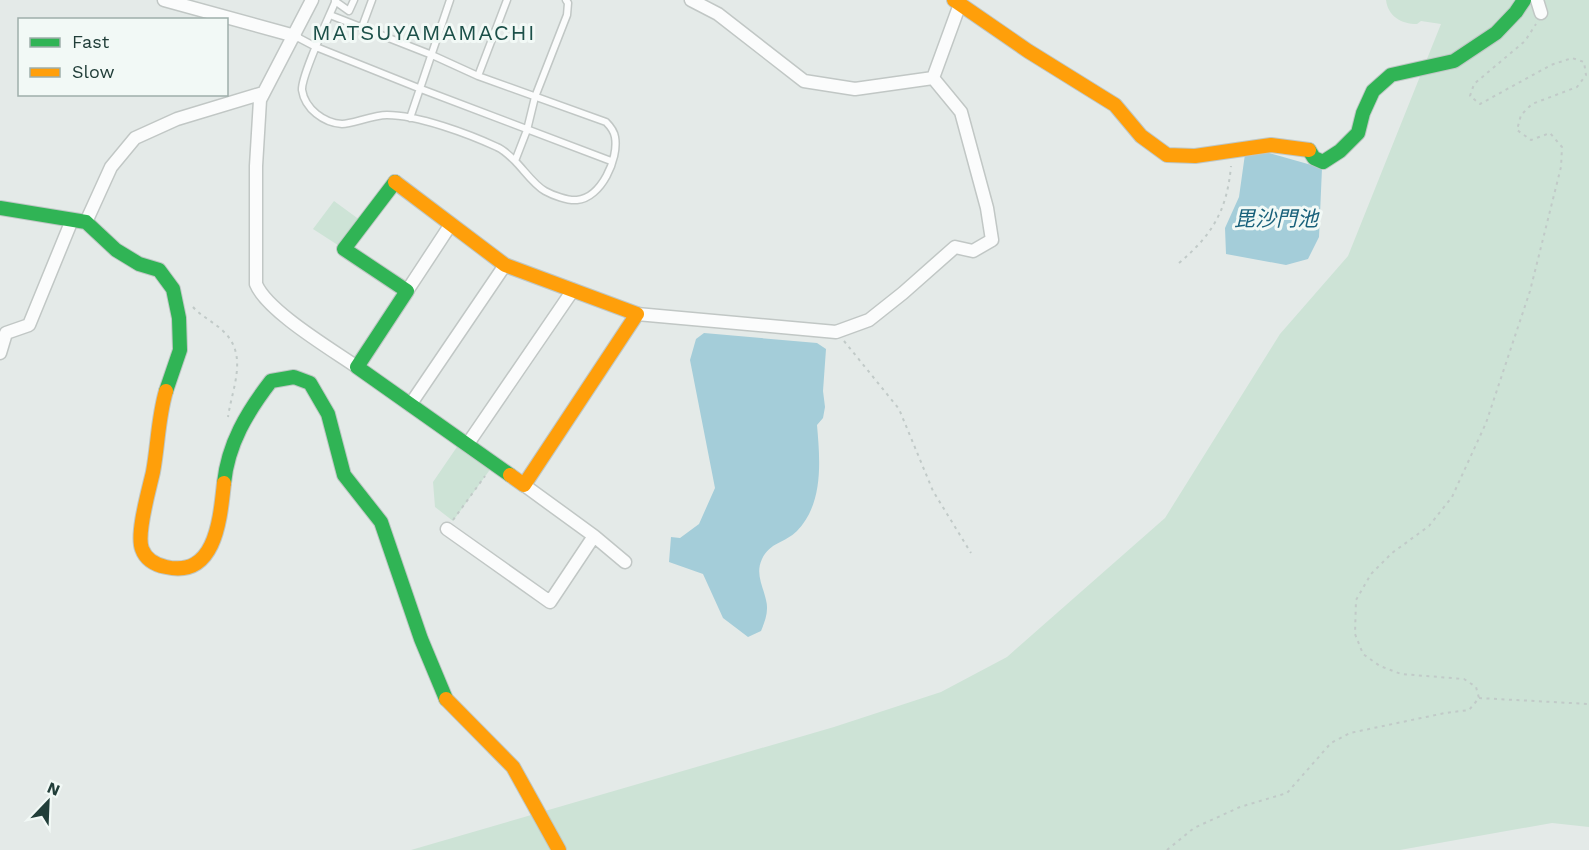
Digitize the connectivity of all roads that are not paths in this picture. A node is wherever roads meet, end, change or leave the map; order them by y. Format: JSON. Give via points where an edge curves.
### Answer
{"nodes":[{"id":1,"x":164,"y":0,"type":"edge"},
{"id":2,"x":312,"y":0,"type":"edge"},
{"id":3,"x":335,"y":0,"type":"edge"},
{"id":4,"x":354,"y":0,"type":"edge"},
{"id":5,"x":372,"y":0,"type":"edge"},
{"id":6,"x":450,"y":0,"type":"edge"},
{"id":7,"x":507,"y":0,"type":"edge"},
{"id":8,"x":566,"y":0,"type":"edge"},
{"id":9,"x":691,"y":0,"type":"edge"},
{"id":10,"x":1524,"y":0,"type":"edge"},
{"id":11,"x":1537,"y":0,"type":"edge"},
{"id":12,"x":957,"y":2,"type":"edge"},
{"id":13,"x":1541,"y":12,"type":"road end"},
{"id":14,"x":330,"y":15,"type":"junction"},
{"id":15,"x":362,"y":27,"type":"junction"},
{"id":16,"x":295,"y":36,"type":"junction"},
{"id":17,"x":316,"y":47,"type":"junction"},
{"id":18,"x":432,"y":55,"type":"junction"},
{"id":19,"x":478,"y":76,"type":"junction"},
{"id":20,"x":933,"y":78,"type":"junction"},
{"id":21,"x":421,"y":89,"type":"junction"},
{"id":22,"x":263,"y":93,"type":"junction"},
{"id":23,"x":536,"y":97,"type":"junction"},
{"id":24,"x":410,"y":118,"type":"junction"},
{"id":25,"x":527,"y":130,"type":"junction"},
{"id":26,"x":515,"y":161,"type":"junction"},
{"id":27,"x":611,"y":161,"type":"junction"},
{"id":28,"x":0,"y":208,"type":"edge"},
{"id":29,"x":79,"y":221,"type":"junction"},
{"id":30,"x":451,"y":224,"type":"junction"},
{"id":31,"x":505,"y":265,"type":"junction"},
{"id":32,"x":573,"y":290,"type":"junction"},
{"id":33,"x":407,"y":291,"type":"junction"},
{"id":34,"x":637,"y":314,"type":"junction"},
{"id":35,"x":0,"y":353,"type":"edge"},
{"id":36,"x":357,"y":367,"type":"junction"},
{"id":37,"x":410,"y":405,"type":"junction"},
{"id":38,"x":467,"y":445,"type":"junction"},
{"id":39,"x":524,"y":485,"type":"junction"},
{"id":40,"x":447,"y":529,"type":"road end"},
{"id":41,"x":594,"y":536,"type":"junction"},
{"id":42,"x":625,"y":562,"type":"dead end"},
{"id":43,"x":559,"y":850,"type":"edge"}],
"edges":[{"from":1,"to":16,"type":"street"},
{"from":2,"to":16,"type":"street"},
{"from":3,"to":4,"type":"lane","via":[[349,11]]},
{"from":3,"to":14,"type":"lane"},
{"from":5,"to":15,"type":"lane"},
{"from":6,"to":18,"type":"lane"},
{"from":7,"to":19,"type":"lane"},
{"from":8,"to":23,"type":"lane","via":[[567,15]]},
{"from":9,"to":20,"type":"street","via":[[718,14],[804,81],[855,89]]},
{"from":10,"to":12,"type":"street","via":[[1496,33],[1454,61],[1391,75],[1373,91],[1358,133],[1340,152],[1323,162],[1309,150],[1271,145],[1195,156],[1167,155],[1141,136],[1115,105]]},
{"from":11,"to":13,"type":"street"},
{"from":12,"to":20,"type":"street"},
{"from":14,"to":15,"type":"lane"},
{"from":14,"to":17,"type":"lane"},
{"from":15,"to":18,"type":"lane"},
{"from":16,"to":17,"type":"lane"},
{"from":16,"to":22,"type":"street"},
{"from":17,"to":21,"type":"lane"},
{"from":17,"to":24,"type":"lane","via":[[302,89],[307,105],[317,115],[343,124],[386,115]]},
{"from":18,"to":19,"type":"lane"},
{"from":18,"to":21,"type":"lane"},
{"from":19,"to":23,"type":"lane"},
{"from":20,"to":34,"type":"street","via":[[961,112],[992,240],[973,251],[955,247],[869,320],[836,332]]},
{"from":21,"to":24,"type":"lane"},
{"from":21,"to":25,"type":"lane"},
{"from":22,"to":29,"type":"street","via":[[177,119],[135,138],[111,167]]},
{"from":22,"to":36,"type":"street","via":[[256,166],[256,284],[260,294],[277,310]]},
{"from":23,"to":25,"type":"lane"},
{"from":23,"to":27,"type":"lane","via":[[606,122],[615,137]]},
{"from":24,"to":26,"type":"lane","via":[[500,148]]},
{"from":25,"to":26,"type":"lane"},
{"from":25,"to":27,"type":"lane"},
{"from":26,"to":27,"type":"lane","via":[[544,191],[577,200],[596,192]]},
{"from":28,"to":29,"type":"street"},
{"from":29,"to":35,"type":"street","via":[[30,325],[6,333]]},
{"from":29,"to":43,"type":"street","via":[[116,250],[159,270],[173,289],[179,318],[180,350],[161,408],[141,530],[142,549],[155,565],[174,569],[191,568],[208,553],[220,516],[226,461],[250,408],[271,381],[294,377],[310,383],[328,414],[344,475],[381,522],[446,699],[513,766]]},
{"from":30,"to":31,"type":"street"},
{"from":30,"to":33,"type":"street"},
{"from":30,"to":33,"type":"street","via":[[395,182],[344,249]]},
{"from":31,"to":32,"type":"street"},
{"from":31,"to":37,"type":"street"},
{"from":32,"to":34,"type":"street"},
{"from":32,"to":38,"type":"street"},
{"from":33,"to":36,"type":"street"},
{"from":34,"to":39,"type":"street"},
{"from":36,"to":37,"type":"street"},
{"from":37,"to":38,"type":"street"},
{"from":38,"to":39,"type":"street"},
{"from":39,"to":41,"type":"street"},
{"from":40,"to":41,"type":"street","via":[[550,602]]},
{"from":41,"to":42,"type":"street"}]}
